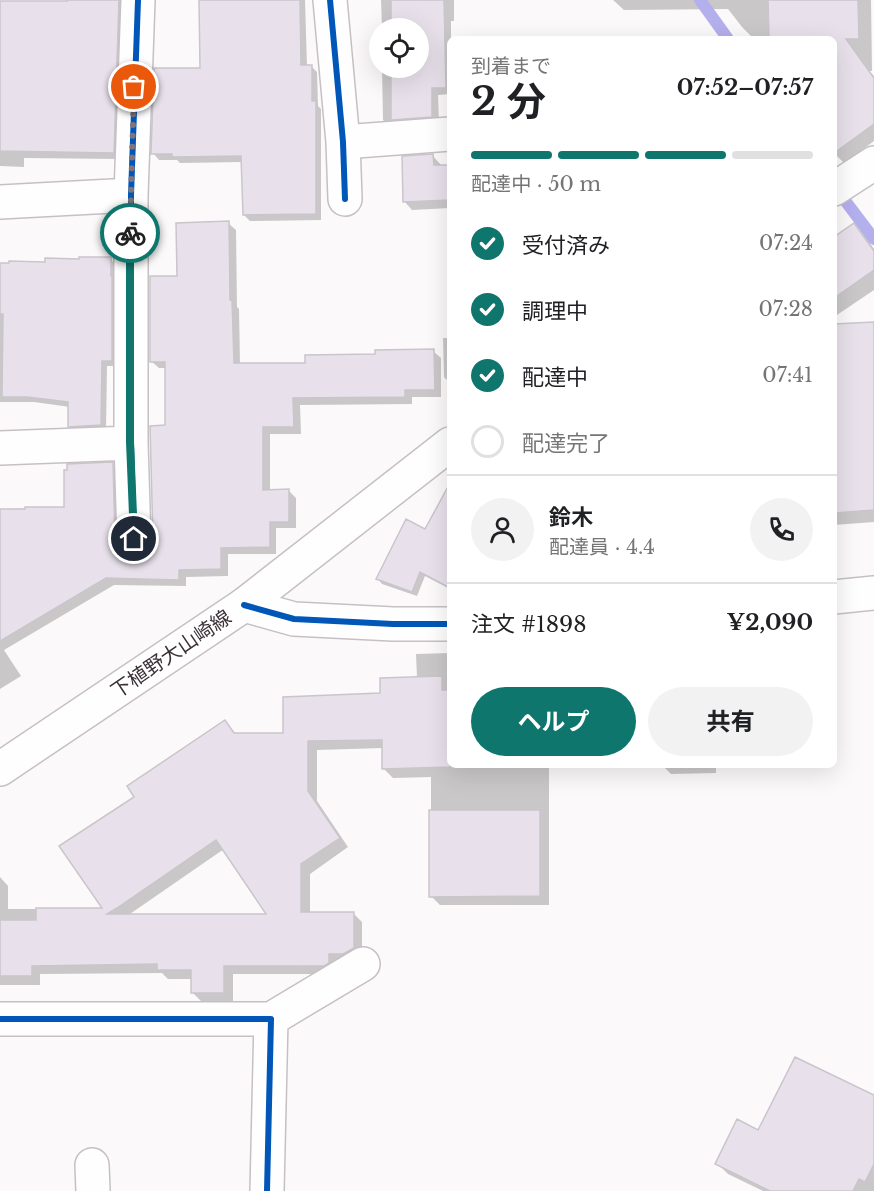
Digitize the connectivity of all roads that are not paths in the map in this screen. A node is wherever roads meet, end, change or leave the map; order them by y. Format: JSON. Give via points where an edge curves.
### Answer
{"nodes":[{"id":1,"x":138,"y":0,"type":"edge"},
{"id":2,"x":330,"y":0,"type":"edge"},
{"id":3,"x":447,"y":134,"type":"edge"},
{"id":4,"x":343,"y":141,"type":"junction"},
{"id":5,"x":874,"y":163,"type":"edge"},
{"id":6,"x":837,"y":187,"type":"edge"},
{"id":7,"x":130,"y":195,"type":"junction"},
{"id":8,"x":345,"y":199,"type":"dead end"},
{"id":9,"x":0,"y":202,"type":"edge"},
{"id":10,"x":130,"y":442,"type":"junction"},
{"id":11,"x":447,"y":446,"type":"edge"},
{"id":12,"x":0,"y":448,"type":"edge"},
{"id":13,"x":134,"y":539,"type":"dead end"},
{"id":14,"x":874,"y":594,"type":"edge"},
{"id":15,"x":837,"y":597,"type":"edge"},
{"id":16,"x":244,"y":605,"type":"junction"},
{"id":17,"x":447,"y":624,"type":"edge"},
{"id":18,"x":0,"y":769,"type":"edge"},
{"id":19,"x":363,"y":963,"type":"dead end"},
{"id":20,"x":0,"y":1019,"type":"edge"},
{"id":21,"x":271,"y":1019,"type":"junction"},
{"id":22,"x":267,"y":1191,"type":"edge"}],
"edges":[{"from":1,"to":7,"type":"street"},
{"from":2,"to":4,"type":"street"},
{"from":3,"to":4,"type":"street"},
{"from":4,"to":8,"type":"street"},
{"from":5,"to":6,"type":"street"},
{"from":7,"to":9,"type":"street"},
{"from":7,"to":10,"type":"street"},
{"from":10,"to":12,"type":"street"},
{"from":10,"to":13,"type":"street"},
{"from":11,"to":16,"type":"street","name":"下植野大山崎線"},
{"from":14,"to":15,"type":"street"},
{"from":16,"to":17,"type":"street","via":[[294,619]]},
{"from":16,"to":18,"type":"street","name":"下植野大山崎線"},
{"from":19,"to":21,"type":"street"},
{"from":20,"to":21,"type":"street"},
{"from":21,"to":22,"type":"street"}]}
